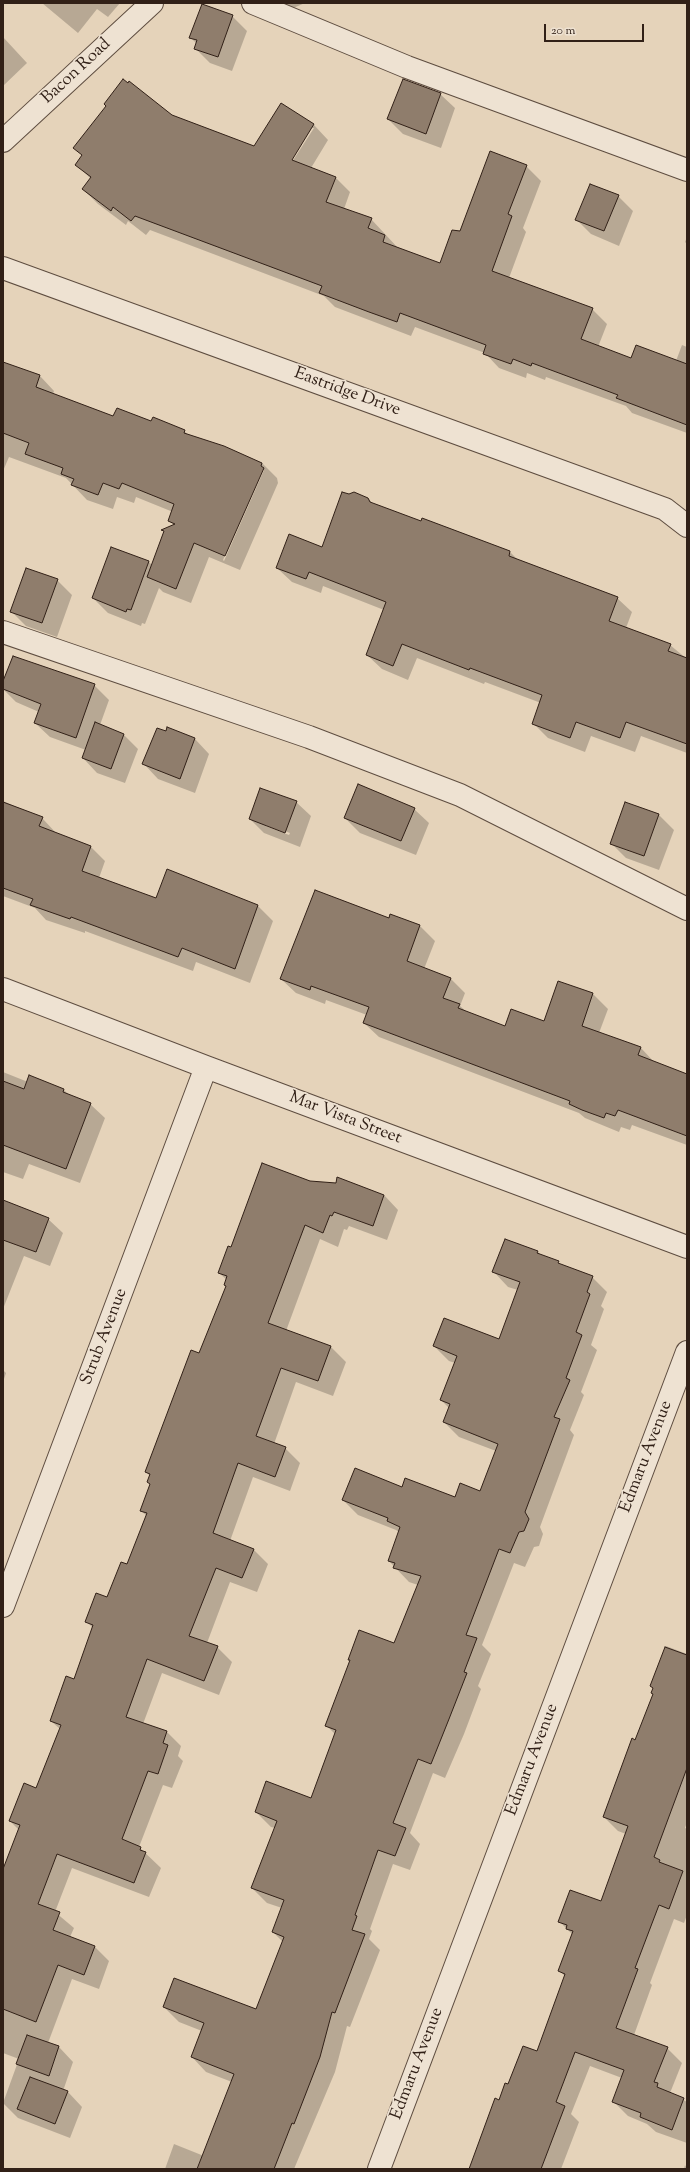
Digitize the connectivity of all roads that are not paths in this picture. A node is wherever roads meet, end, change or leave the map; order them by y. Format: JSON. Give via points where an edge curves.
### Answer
{"nodes":[{"id":1,"x":152,"y":3,"type":"edge"},
{"id":2,"x":253,"y":3,"type":"edge"},
{"id":3,"x":3,"y":141,"type":"edge"},
{"id":4,"x":687,"y":170,"type":"edge"},
{"id":5,"x":3,"y":268,"type":"edge"},
{"id":6,"x":687,"y":526,"type":"edge"},
{"id":7,"x":3,"y":632,"type":"edge"},
{"id":8,"x":687,"y":909,"type":"edge"},
{"id":9,"x":3,"y":989,"type":"edge"},
{"id":10,"x":206,"y":1068,"type":"junction"},
{"id":11,"x":687,"y":1248,"type":"edge"},
{"id":12,"x":687,"y":1352,"type":"edge"},
{"id":13,"x":3,"y":1606,"type":"edge"},
{"id":14,"x":379,"y":2169,"type":"edge"}],
"edges":[{"from":1,"to":3,"type":"street","name":"Bacon Road"},
{"from":2,"to":4,"type":"street","via":[[406,67]]},
{"from":5,"to":6,"type":"street","name":"Eastridge Drive","via":[[665,509]]},
{"from":7,"to":8,"type":"street","via":[[309,737],[460,795]]},
{"from":9,"to":10,"type":"street","name":"Mar Vista Street"},
{"from":10,"to":11,"type":"street","name":"Mar Vista Street"},
{"from":10,"to":13,"type":"street","name":"Strub Avenue"},
{"from":12,"to":14,"type":"street","name":"Edmaru Avenue"}]}
